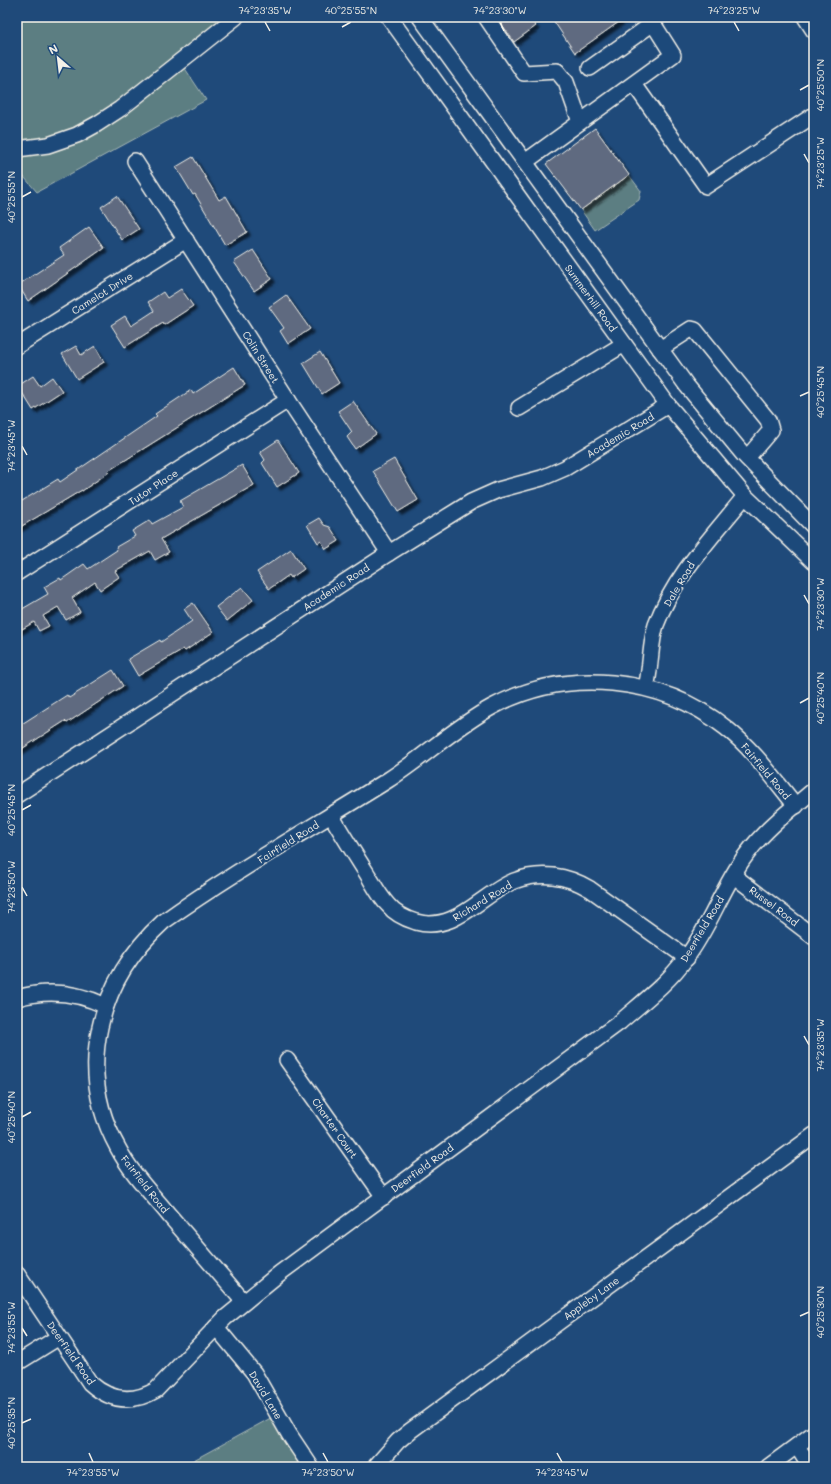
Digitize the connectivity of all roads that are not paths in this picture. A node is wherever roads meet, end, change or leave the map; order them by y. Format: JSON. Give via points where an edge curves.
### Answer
{"nodes":[{"id":1,"x":236,"y":17,"type":"edge"},
{"id":2,"x":389,"y":17,"type":"edge"},
{"id":3,"x":420,"y":17,"type":"edge"},
{"id":4,"x":486,"y":17,"type":"edge"},
{"id":5,"x":805,"y":17,"type":"edge"},
{"id":6,"x":651,"y":20,"type":"edge"},
{"id":7,"x":814,"y":31,"type":"edge"},
{"id":8,"x":590,"y":68,"type":"dead end"},
{"id":9,"x":634,"y":84,"type":"junction"},
{"id":10,"x":814,"y":115,"type":"edge"},
{"id":11,"x":580,"y":122,"type":"junction"},
{"id":12,"x":17,"y":149,"type":"edge"},
{"id":13,"x":135,"y":161,"type":"dead end"},
{"id":14,"x":525,"y":162,"type":"junction"},
{"id":15,"x":186,"y":240,"type":"junction"},
{"id":16,"x":624,"y":344,"type":"junction"},
{"id":17,"x":17,"y":346,"type":"edge"},
{"id":18,"x":660,"y":349,"type":"junction"},
{"id":19,"x":288,"y":400,"type":"junction"},
{"id":20,"x":668,"y":405,"type":"junction"},
{"id":21,"x":519,"y":408,"type":"dead end"},
{"id":22,"x":747,"y":458,"type":"junction"},
{"id":23,"x":745,"y":496,"type":"junction"},
{"id":24,"x":814,"y":527,"type":"edge"},
{"id":25,"x":389,"y":553,"type":"junction"},
{"id":26,"x":814,"y":562,"type":"edge"},
{"id":27,"x":17,"y":574,"type":"edge"},
{"id":28,"x":646,"y":688,"type":"junction"},
{"id":29,"x":814,"y":790,"type":"edge"},
{"id":30,"x":17,"y":795,"type":"edge"},
{"id":31,"x":796,"y":806,"type":"junction"},
{"id":32,"x":331,"y":815,"type":"junction"},
{"id":33,"x":734,"y":876,"type":"junction"},
{"id":34,"x":814,"y":937,"type":"edge"},
{"id":35,"x":687,"y":958,"type":"junction"},
{"id":36,"x":17,"y":998,"type":"edge"},
{"id":37,"x":106,"y":1006,"type":"junction"},
{"id":38,"x":287,"y":1060,"type":"dead end"},
{"id":39,"x":814,"y":1135,"type":"edge"},
{"id":40,"x":384,"y":1197,"type":"junction"},
{"id":41,"x":17,"y":1274,"type":"edge"},
{"id":42,"x":244,"y":1302,"type":"junction"},
{"id":43,"x":216,"y":1328,"type":"junction"},
{"id":44,"x":59,"y":1336,"type":"junction"},
{"id":45,"x":17,"y":1363,"type":"edge"},
{"id":46,"x":814,"y":1433,"type":"edge"},
{"id":47,"x":797,"y":1446,"type":"junction"},
{"id":48,"x":311,"y":1467,"type":"edge"},
{"id":49,"x":374,"y":1467,"type":"edge"},
{"id":50,"x":768,"y":1467,"type":"edge"},
{"id":51,"x":810,"y":1467,"type":"edge"}],
"edges":[{"from":1,"to":12,"type":"street","via":[[120,109],[97,124],[78,135],[48,145]]},
{"from":2,"to":16,"type":"street","name":"Summerhill Road"},
{"from":3,"to":14,"type":"street"},
{"from":4,"to":11,"type":"street","via":[[524,73],[558,71],[566,82]]},
{"from":5,"to":7,"type":"street"},
{"from":6,"to":8,"type":"street"},
{"from":6,"to":9,"type":"street","via":[[673,55]]},
{"from":9,"to":10,"type":"street","via":[[706,186]]},
{"from":9,"to":11,"type":"street"},
{"from":11,"to":14,"type":"street"},
{"from":13,"to":15,"type":"street","name":"Colin Street"},
{"from":14,"to":18,"type":"street"},
{"from":15,"to":17,"type":"street","name":"Camelot Drive"},
{"from":15,"to":19,"type":"street","name":"Colin Street"},
{"from":16,"to":20,"type":"street","name":"Summerhill Road"},
{"from":16,"to":21,"type":"street"},
{"from":18,"to":22,"type":"street"},
{"from":18,"to":22,"type":"street","via":[[691,329],[695,330],[768,420],[771,430]]},
{"from":19,"to":25,"type":"street","name":"Colin Street"},
{"from":19,"to":27,"type":"street","name":"Tutor Place"},
{"from":20,"to":23,"type":"street","name":"Summerhill Road"},
{"from":20,"to":25,"type":"street","name":"Academic Road","via":[[565,468],[542,478],[498,490],[471,502]]},
{"from":22,"to":24,"type":"street"},
{"from":23,"to":26,"type":"street","name":"Summerhill Road"},
{"from":23,"to":28,"type":"street","name":"Dale Road","via":[[675,587],[656,625]]},
{"from":25,"to":30,"type":"street","name":"Academic Road"},
{"from":28,"to":31,"type":"street","name":"Fairfield Road","via":[[688,704],[726,728],[758,759]]},
{"from":28,"to":32,"type":"street","name":"Fairfield Road","via":[[616,683],[579,682],[550,686],[514,697],[474,718],[398,773]]},
{"from":29,"to":31,"type":"street","name":"Deerfield Road"},
{"from":31,"to":33,"type":"street","name":"Deerfield Road","via":[[763,834],[745,856]]},
{"from":32,"to":35,"type":"street","name":"Richard Road","via":[[380,896],[398,914],[409,920],[421,923],[446,922],[515,881],[532,876],[558,876],[590,889]]},
{"from":32,"to":37,"type":"street","name":"Fairfield Road","via":[[163,922],[125,965]]},
{"from":33,"to":34,"type":"street","name":"Russel Road"},
{"from":33,"to":35,"type":"street","name":"Deerfield Road"},
{"from":35,"to":40,"type":"street","name":"Deerfield Road","via":[[669,979],[620,1022]]},
{"from":36,"to":37,"type":"street","via":[[39,993],[62,992]]},
{"from":37,"to":42,"type":"street","name":"Fairfield Road","via":[[98,1036],[97,1073],[103,1111],[117,1146],[138,1178]]},
{"from":38,"to":40,"type":"street","name":"Charter Court"},
{"from":39,"to":49,"type":"street","name":"Appleby Lane","via":[[410,1431]]},
{"from":40,"to":42,"type":"street","name":"Deerfield Road"},
{"from":41,"to":44,"type":"street","name":"Deerfield Road"},
{"from":42,"to":43,"type":"street","name":"Deerfield Road"},
{"from":43,"to":44,"type":"street","name":"Deerfield Road","via":[[156,1390],[142,1397],[127,1400],[106,1395],[90,1383]]},
{"from":43,"to":48,"type":"street","name":"David Lane","via":[[254,1373]]},
{"from":44,"to":45,"type":"street"},
{"from":46,"to":47,"type":"street"},
{"from":47,"to":50,"type":"street"},
{"from":47,"to":51,"type":"street"}]}
